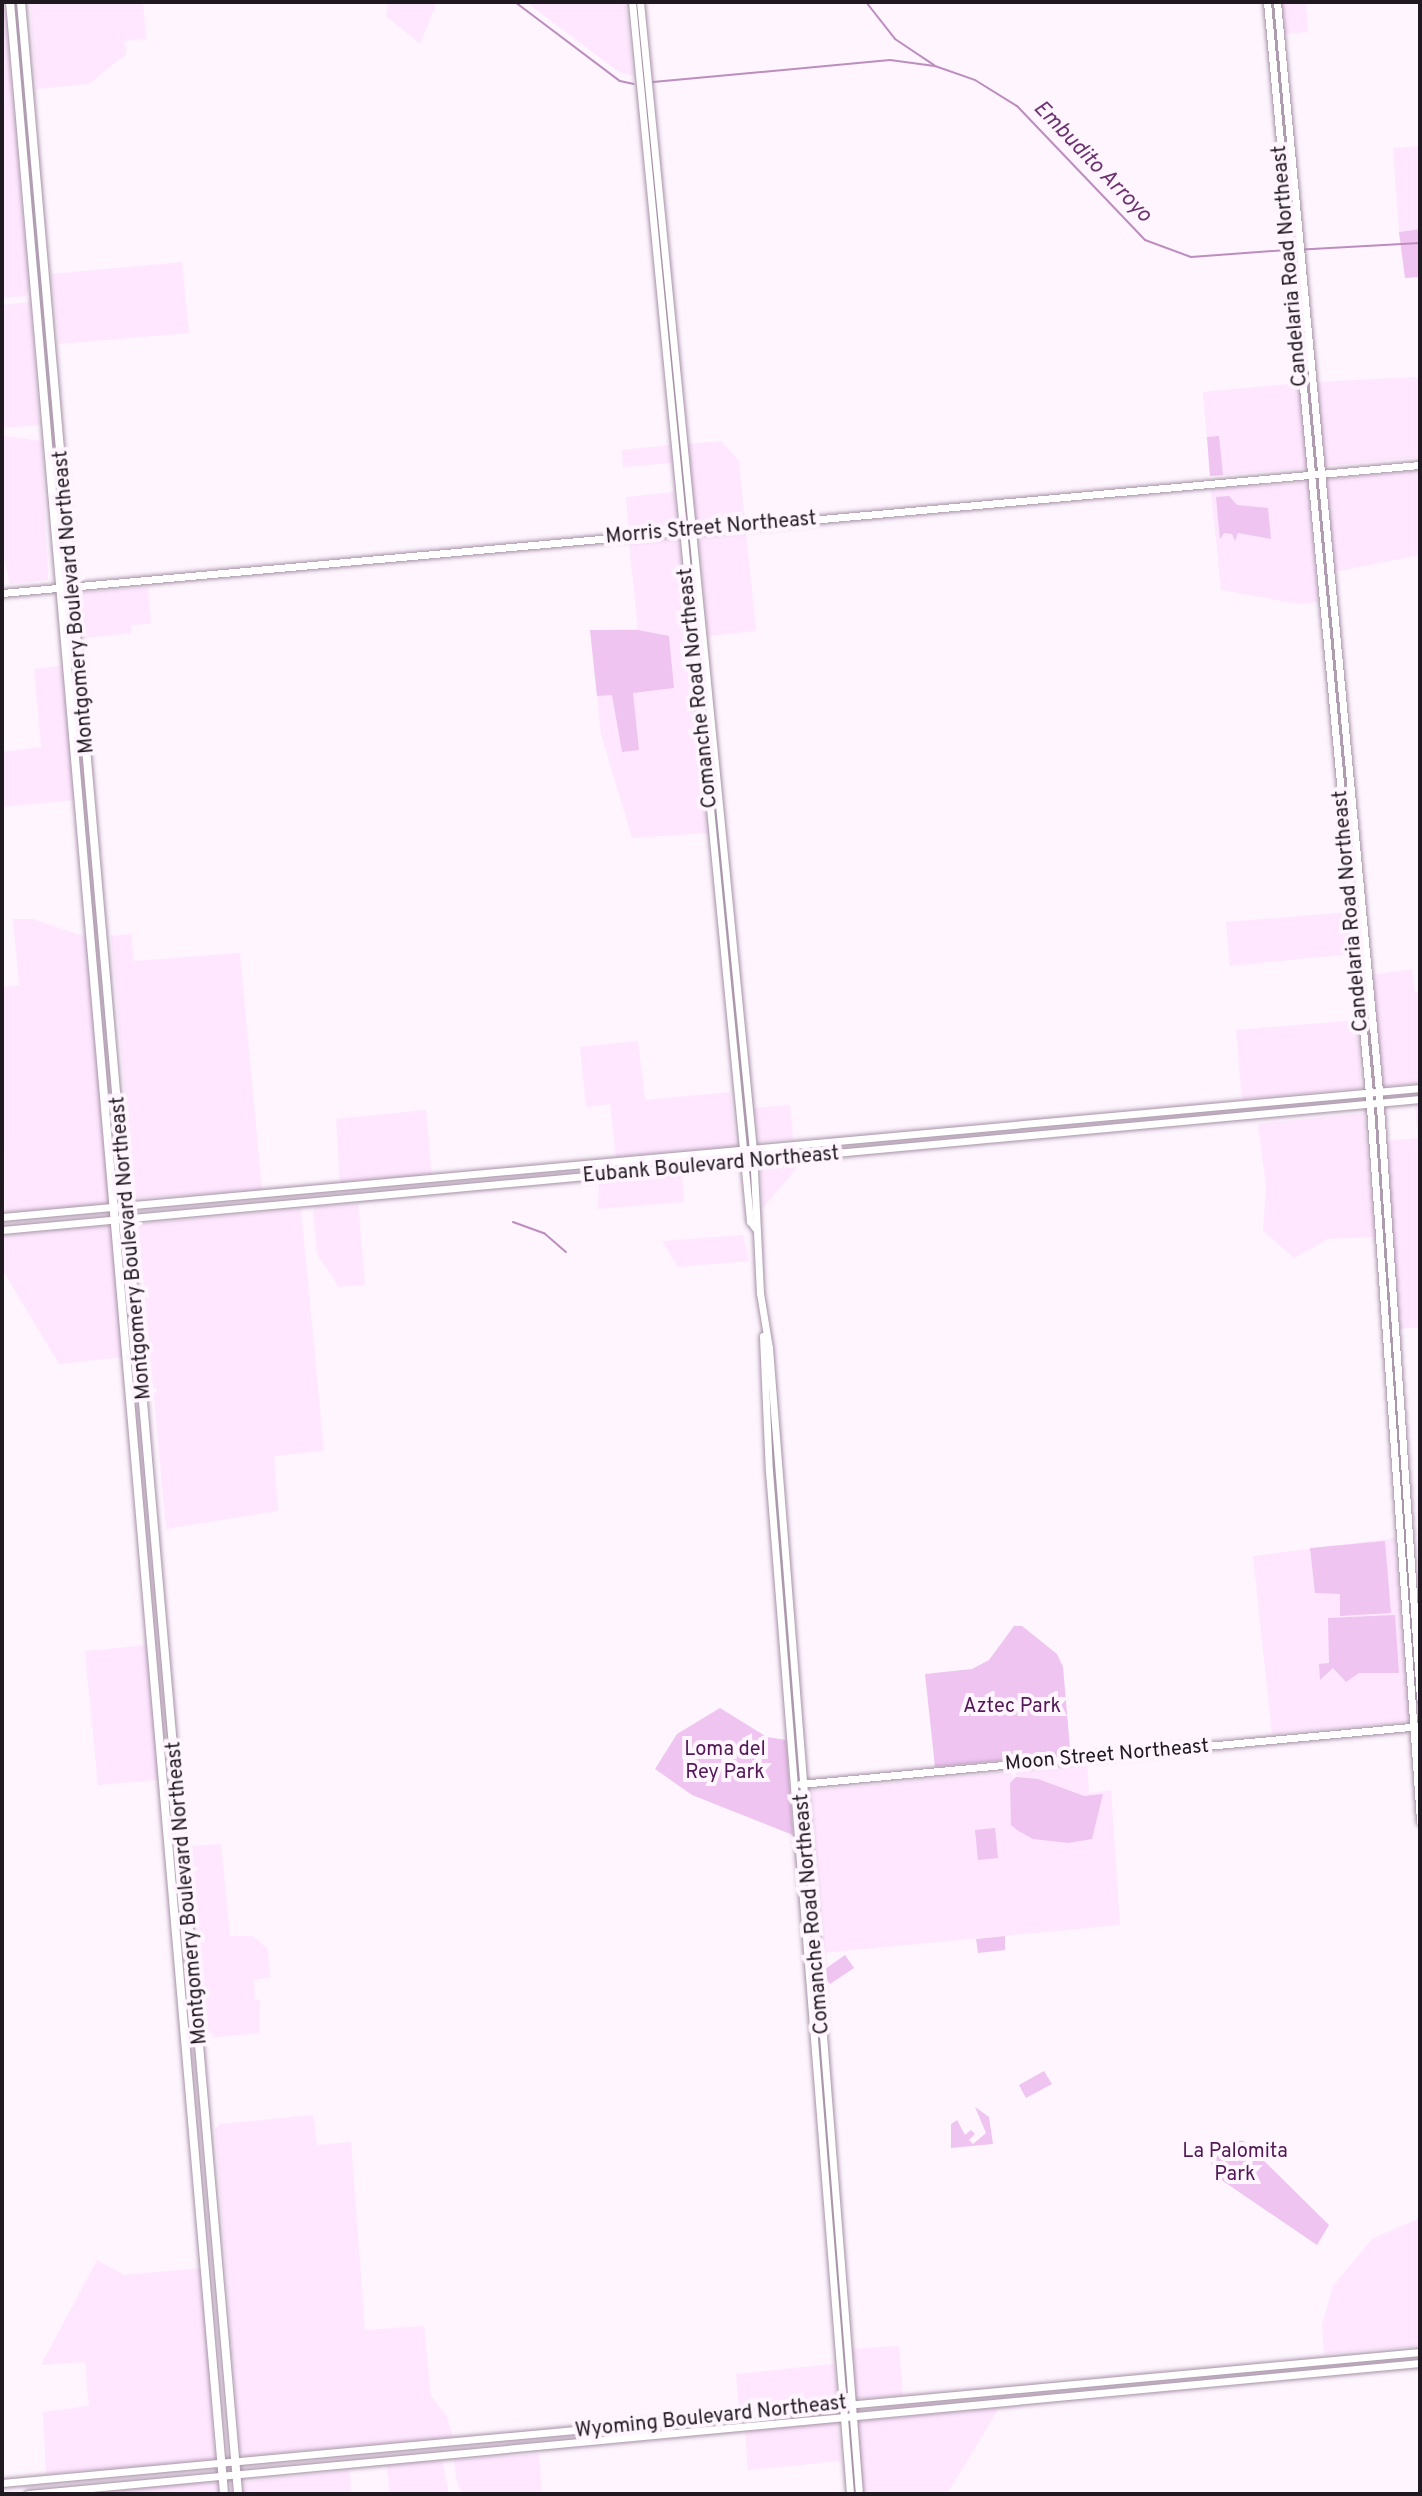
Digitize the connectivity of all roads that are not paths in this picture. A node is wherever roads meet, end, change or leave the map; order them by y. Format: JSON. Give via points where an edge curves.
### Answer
{"nodes":[{"id":1,"x":10,"y":2,"type":"edge"},
{"id":2,"x":21,"y":2,"type":"edge"},
{"id":3,"x":632,"y":2,"type":"edge"},
{"id":4,"x":640,"y":2,"type":"edge"},
{"id":5,"x":1267,"y":2,"type":"edge"},
{"id":6,"x":1277,"y":2,"type":"edge"},
{"id":7,"x":1420,"y":465,"type":"edge"},
{"id":8,"x":1321,"y":474,"type":"junction"},
{"id":9,"x":1311,"y":475,"type":"junction"},
{"id":10,"x":687,"y":530,"type":"junction"},
{"id":11,"x":73,"y":588,"type":"junction"},
{"id":12,"x":61,"y":589,"type":"junction"},
{"id":13,"x":2,"y":593,"type":"edge"},
{"id":14,"x":1420,"y":1088,"type":"edge"},
{"id":15,"x":1379,"y":1092,"type":"junction"},
{"id":16,"x":1369,"y":1093,"type":"junction"},
{"id":17,"x":1420,"y":1099,"type":"edge"},
{"id":18,"x":1380,"y":1104,"type":"junction"},
{"id":19,"x":1370,"y":1105,"type":"junction"},
{"id":20,"x":749,"y":1150,"type":"junction"},
{"id":21,"x":750,"y":1163,"type":"junction"},
{"id":22,"x":117,"y":1207,"type":"junction"},
{"id":23,"x":128,"y":1207,"type":"junction"},
{"id":24,"x":2,"y":1217,"type":"edge"},
{"id":25,"x":129,"y":1220,"type":"junction"},
{"id":26,"x":118,"y":1221,"type":"junction"},
{"id":27,"x":2,"y":1230,"type":"edge"},
{"id":28,"x":124,"y":1300,"type":"junction"},
{"id":29,"x":139,"y":1336,"type":"junction"},
{"id":30,"x":1420,"y":1698,"type":"edge"},
{"id":31,"x":1416,"y":1726,"type":"edge"},
{"id":32,"x":798,"y":1784,"type":"junction"},
{"id":33,"x":1420,"y":1821,"type":"edge"},
{"id":34,"x":1420,"y":2352,"type":"edge"},
{"id":35,"x":1420,"y":2363,"type":"edge"},
{"id":36,"x":846,"y":2406,"type":"junction"},
{"id":37,"x":847,"y":2418,"type":"junction"},
{"id":38,"x":235,"y":2462,"type":"junction"},
{"id":39,"x":222,"y":2464,"type":"junction"},
{"id":40,"x":236,"y":2476,"type":"junction"},
{"id":41,"x":222,"y":2477,"type":"junction"},
{"id":42,"x":2,"y":2483,"type":"edge"},
{"id":43,"x":28,"y":2494,"type":"edge"},
{"id":44,"x":224,"y":2494,"type":"edge"},
{"id":45,"x":238,"y":2494,"type":"edge"},
{"id":46,"x":850,"y":2494,"type":"edge"},
{"id":47,"x":859,"y":2494,"type":"edge"}],
"edges":[{"from":1,"to":12,"type":"main road","name":"Montgomery Boulevard Northeast"},
{"from":2,"to":11,"type":"main road","name":"Montgomery Boulevard Northeast"},
{"from":3,"to":10,"type":"main road","name":"Comanche Road Northeast"},
{"from":4,"to":10,"type":"main road","name":"Comanche Road Northeast"},
{"from":5,"to":9,"type":"main road","name":"Candelaria Road Northeast"},
{"from":6,"to":8,"type":"main road","name":"Candelaria Road Northeast"},
{"from":7,"to":8,"type":"main road","name":"Morris Street Northeast"},
{"from":8,"to":9,"type":"main road","name":"Morris Street Northeast"},
{"from":8,"to":15,"type":"main road","name":"Candelaria Road Northeast"},
{"from":9,"to":10,"type":"main road","name":"Morris Street Northeast"},
{"from":9,"to":16,"type":"main road","name":"Candelaria Road Northeast"},
{"from":10,"to":11,"type":"main road","name":"Morris Street Northeast"},
{"from":10,"to":20,"type":"main road","name":"Comanche Road Northeast"},
{"from":11,"to":12,"type":"main road","name":"Morris Street Northeast"},
{"from":11,"to":23,"type":"main road","name":"Montgomery Boulevard Northeast"},
{"from":12,"to":13,"type":"main road","name":"Morris Street Northeast"},
{"from":12,"to":22,"type":"main road","name":"Montgomery Boulevard Northeast"},
{"from":14,"to":15,"type":"main road","name":"Eubank Boulevard Northeast"},
{"from":15,"to":16,"type":"main road","name":"Eubank Boulevard Northeast"},
{"from":15,"to":18,"type":"main road","name":"Candelaria Road Northeast"},
{"from":16,"to":19,"type":"main road","name":"Candelaria Road Northeast"},
{"from":16,"to":20,"type":"main road","name":"Eubank Boulevard Northeast"},
{"from":17,"to":18,"type":"main road","name":"Eubank Boulevard Northeast"},
{"from":18,"to":19,"type":"main road","name":"Eubank Boulevard Northeast"},
{"from":18,"to":30,"type":"main road","name":"Candelaria Road Northeast"},
{"from":19,"to":21,"type":"main road","name":"Eubank Boulevard Northeast"},
{"from":19,"to":31,"type":"main road","name":"Candelaria Road Northeast"},
{"from":20,"to":21,"type":"main road","name":"Comanche Road Northeast"},
{"from":20,"to":23,"type":"main road","name":"Eubank Boulevard Northeast"},
{"from":21,"to":25,"type":"main road","name":"Eubank Boulevard Northeast"},
{"from":21,"to":32,"type":"main road","name":"Comanche Road Northeast","via":[[750,1221],[755,1228],[763,1336],[769,1348]]},
{"from":22,"to":23,"type":"main road","name":"Eubank Boulevard Northeast"},
{"from":22,"to":24,"type":"main road","name":"Eubank Boulevard Northeast"},
{"from":22,"to":26,"type":"main road","name":"Montgomery Boulevard Northeast"},
{"from":23,"to":25,"type":"main road","name":"Montgomery Boulevard Northeast"},
{"from":25,"to":26,"type":"main road","name":"Eubank Boulevard Northeast"},
{"from":25,"to":29,"type":"main road","name":"Montgomery Boulevard Northeast"},
{"from":26,"to":27,"type":"main road","name":"Eubank Boulevard Northeast"},
{"from":26,"to":28,"type":"main road","name":"Montgomery Boulevard Northeast"},
{"from":28,"to":29,"type":"main road","via":[[131,1302]]},
{"from":28,"to":39,"type":"main road","name":"Montgomery Boulevard Northeast"},
{"from":29,"to":38,"type":"main road","name":"Montgomery Boulevard Northeast"},
{"from":31,"to":32,"type":"main road","name":"Moon Street Northeast"},
{"from":31,"to":33,"type":"main road","name":"Candelaria Road Northeast"},
{"from":32,"to":36,"type":"main road","name":"Comanche Road Northeast"},
{"from":34,"to":36,"type":"main road","name":"Wyoming Boulevard Northeast"},
{"from":35,"to":37,"type":"main road","name":"Wyoming Boulevard Northeast"},
{"from":36,"to":37,"type":"main road","name":"Comanche Road Northeast"},
{"from":36,"to":38,"type":"main road","name":"Wyoming Boulevard Northeast"},
{"from":37,"to":40,"type":"main road","name":"Wyoming Boulevard Northeast"},
{"from":37,"to":46,"type":"main road","name":"Comanche Road Northeast"},
{"from":37,"to":47,"type":"main road","name":"Comanche Road Northeast"},
{"from":38,"to":39,"type":"main road","name":"Wyoming Boulevard Northeast"},
{"from":38,"to":40,"type":"main road","name":"Montgomery Boulevard Northeast"},
{"from":39,"to":41,"type":"main road","name":"Montgomery Boulevard Northeast"},
{"from":39,"to":42,"type":"main road","name":"Wyoming Boulevard Northeast"},
{"from":40,"to":41,"type":"main road","name":"Wyoming Boulevard Northeast"},
{"from":40,"to":45,"type":"main road","name":"Montgomery Boulevard Northeast"},
{"from":41,"to":43,"type":"main road","name":"Wyoming Boulevard Northeast"},
{"from":41,"to":44,"type":"main road","name":"Montgomery Boulevard Northeast"}]}
